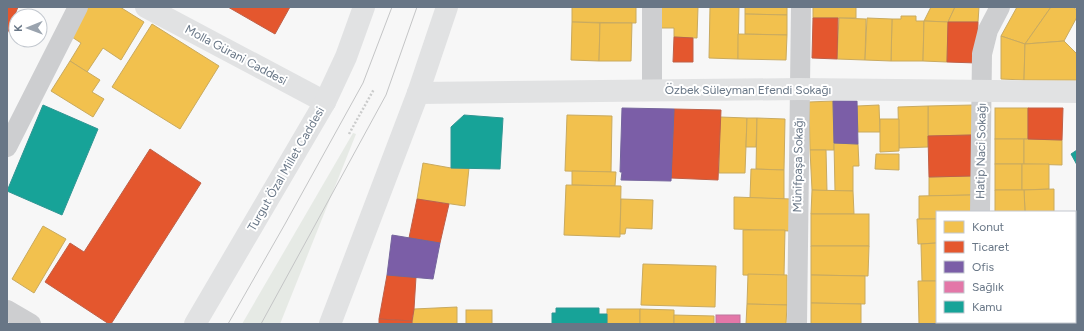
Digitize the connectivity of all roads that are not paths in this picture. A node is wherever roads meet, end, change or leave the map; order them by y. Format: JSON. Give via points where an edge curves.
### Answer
{"nodes":[{"id":1,"x":78,"y":7,"type":"edge"},
{"id":2,"x":146,"y":7,"type":"edge"},
{"id":3,"x":364,"y":7,"type":"edge"},
{"id":4,"x":447,"y":7,"type":"edge"},
{"id":5,"x":652,"y":7,"type":"edge"},
{"id":6,"x":801,"y":7,"type":"edge"},
{"id":7,"x":1000,"y":7,"type":"edge"},
{"id":8,"x":799,"y":89,"type":"junction"},
{"id":9,"x":652,"y":90,"type":"junction"},
{"id":10,"x":982,"y":91,"type":"junction"},
{"id":11,"x":1077,"y":92,"type":"edge"},
{"id":12,"x":418,"y":93,"type":"junction"},
{"id":13,"x":325,"y":102,"type":"junction"},
{"id":14,"x":7,"y":147,"type":"edge"},
{"id":15,"x":980,"y":211,"type":"edge"},
{"id":16,"x":7,"y":310,"type":"edge"},
{"id":17,"x":31,"y":324,"type":"edge"},
{"id":18,"x":195,"y":324,"type":"edge"},
{"id":19,"x":330,"y":324,"type":"edge"},
{"id":20,"x":797,"y":324,"type":"edge"}],
"edges":[{"from":1,"to":14,"type":"street"},
{"from":2,"to":13,"type":"street","name":"Molla Gürani Caddesi"},
{"from":3,"to":13,"type":"street","name":"Turgut Özal Millet Caddesi","via":[[346,57]]},
{"from":4,"to":12,"type":"street"},
{"from":5,"to":9,"type":"street"},
{"from":6,"to":8,"type":"street","name":"Münifpaşa Sokağı"},
{"from":7,"to":10,"type":"street","name":"Hatip Naci Sokağı","via":[[988,30],[982,54]]},
{"from":8,"to":9,"type":"street","name":"Özbek Süleyman Efendi Sokağı"},
{"from":8,"to":10,"type":"street","name":"Özbek Süleyman Efendi Sokağı"},
{"from":8,"to":20,"type":"street","name":"Münifpaşa Sokağı"},
{"from":9,"to":12,"type":"street","name":"Özbek Süleyman Efendi Sokağı"},
{"from":10,"to":11,"type":"street","name":"Özbek Süleyman Efendi Sokağı"},
{"from":10,"to":15,"type":"street","name":"Hatip Naci Sokağı"},
{"from":12,"to":19,"type":"street"},
{"from":13,"to":18,"type":"street","name":"Turgut Özal Millet Caddesi"},
{"from":16,"to":17,"type":"street"}]}
